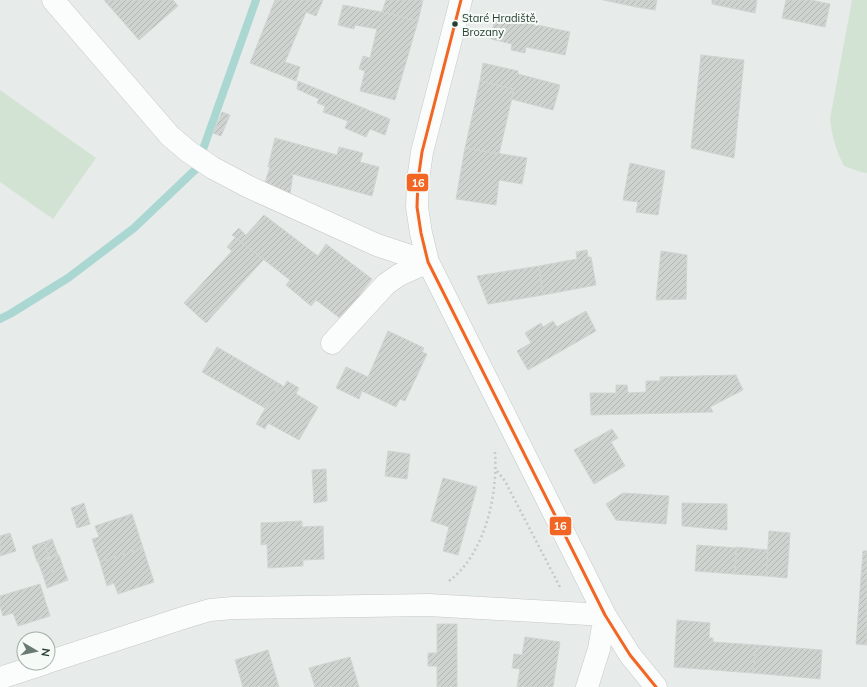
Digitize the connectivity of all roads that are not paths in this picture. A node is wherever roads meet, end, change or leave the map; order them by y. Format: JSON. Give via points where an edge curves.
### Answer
{"nodes":[{"id":1,"x":53,"y":0,"type":"edge"},
{"id":2,"x":461,"y":0,"type":"edge"},
{"id":3,"x":428,"y":262,"type":"junction"},
{"id":4,"x":332,"y":343,"type":"dead end"},
{"id":5,"x":605,"y":615,"type":"junction"},
{"id":6,"x":56,"y":660,"type":"edge"},
{"id":7,"x":22,"y":671,"type":"edge"},
{"id":8,"x":0,"y":678,"type":"edge"},
{"id":9,"x":587,"y":687,"type":"edge"},
{"id":10,"x":656,"y":687,"type":"edge"}],
"edges":[{"from":1,"to":3,"type":"street","via":[[170,136],[189,152],[249,187],[377,245]]},
{"from":2,"to":3,"type":"street","via":[[422,152],[418,180],[417,207]]},
{"from":3,"to":4,"type":"street","via":[[386,284]]},
{"from":3,"to":5,"type":"street"},
{"from":5,"to":6,"type":"street","via":[[428,605],[233,608],[186,616]]},
{"from":5,"to":9,"type":"street","via":[[599,649]]},
{"from":5,"to":10,"type":"street","via":[[630,655]]},
{"from":7,"to":8,"type":"street"}]}
